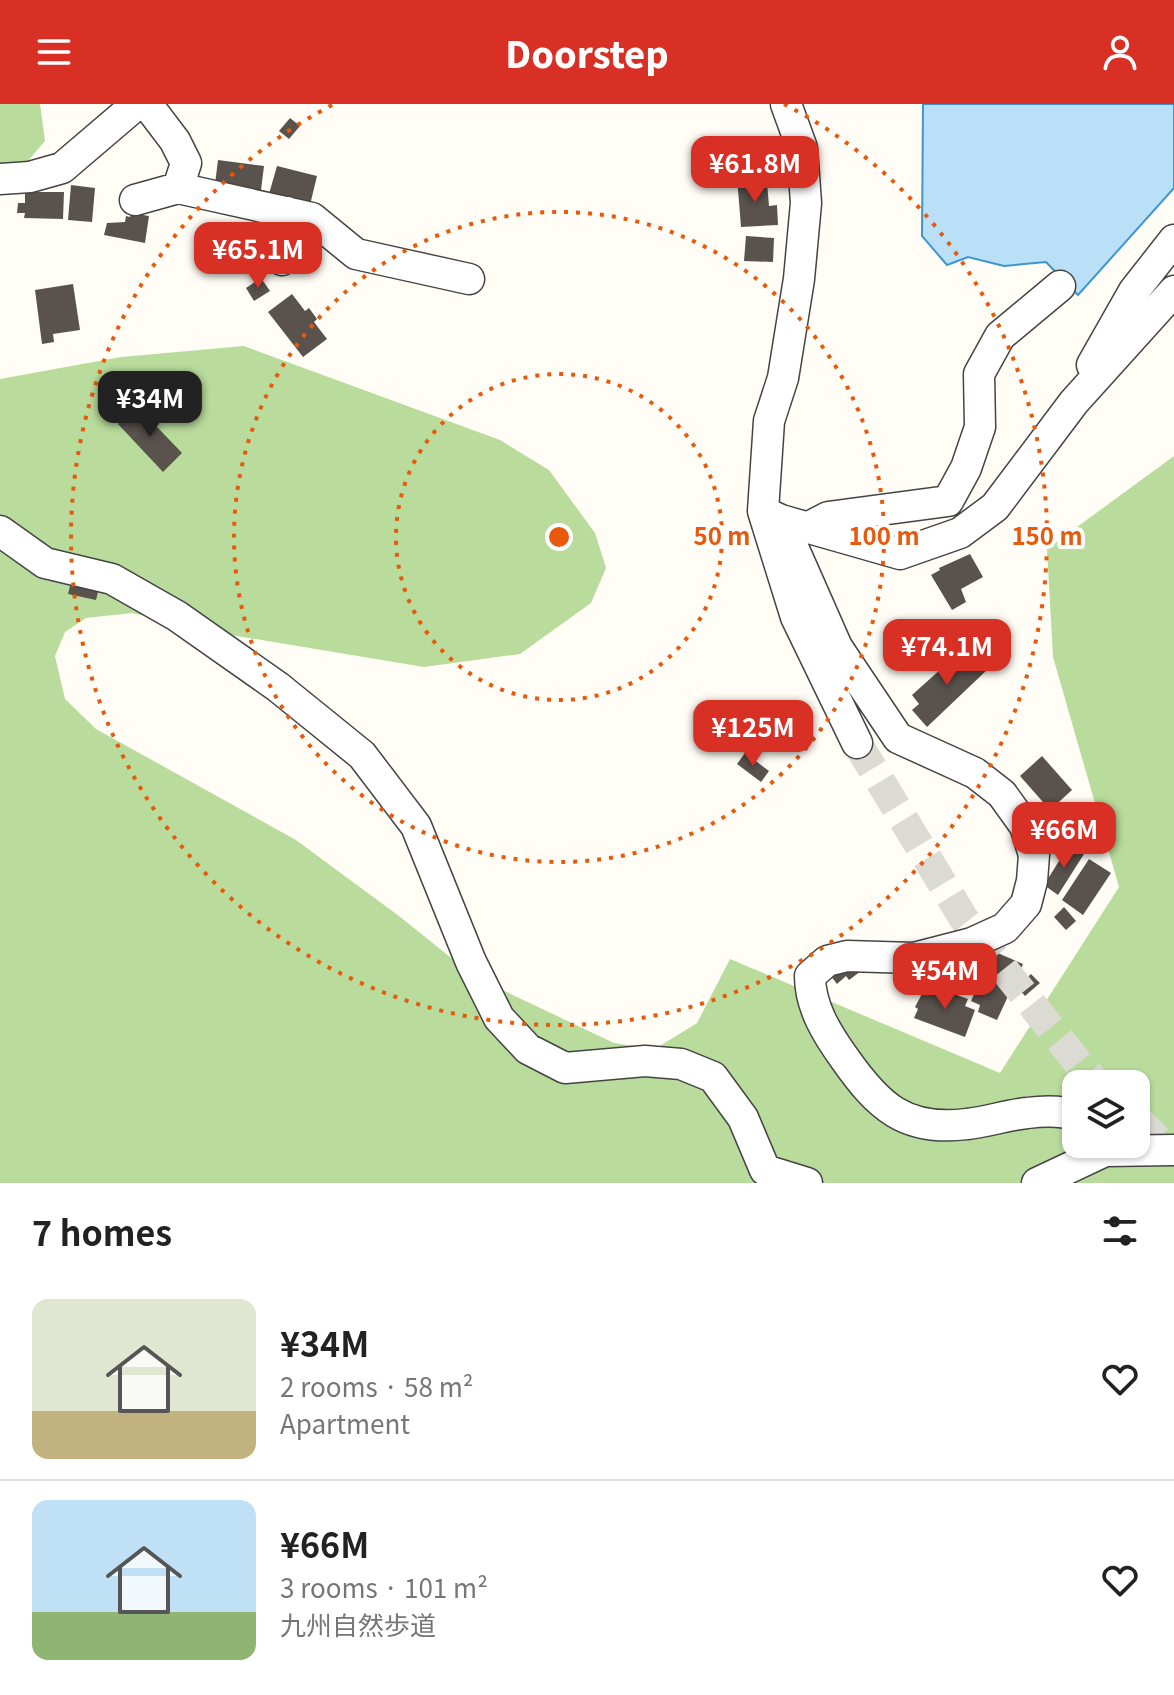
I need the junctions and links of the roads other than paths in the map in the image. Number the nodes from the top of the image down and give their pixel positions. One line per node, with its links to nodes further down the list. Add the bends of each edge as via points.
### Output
1 (137, 104): 4 (street, via 62,168)
2 (147, 104): 5 (street, via 186,163)
3 (786, 104): 14 (street, via 802,148 806,203 783,378 769,421)
4 (0, 179)
5 (178, 188): 6 (street); 7 (street)
6 (135, 200)
7 (287, 212): 9 (street); 10 (street, via 312,218 356,254)
8 (1174, 240): 13 (street, via 1134,291 1096,355)
9 (282, 260)
10 (469, 279)
11 (1060, 286): 14 (street, via 1000,336 979,374 980,427 948,501)
12 (1174, 291): 13 (street)
13 (1083, 391): 14 (street, via 995,507 960,533 900,554)
14 (784, 520): 16 (street, via 796,617); 17 (street, via 837,647 898,738 975,773 1002,794 1025,826 1034,855 1026,904 1005,928 914,958 847,956 827,961 810,976 810,997 861,1082 899,1116 922,1124 966,1124 1041,1111)
15 (0, 531): 21 (street, via 45,563 112,579 177,616 362,755 416,826 499,1018 528,1049 565,1068 645,1061 681,1064 713,1077 743,1118)
16 (857, 743)
17 (1062, 1114)
18 (1150, 1149): 19 (street)
19 (1174, 1150)
20 (1084, 1158): 23 (street)
21 (760, 1176): 22 (street)
22 (807, 1183)
23 (1037, 1183)

